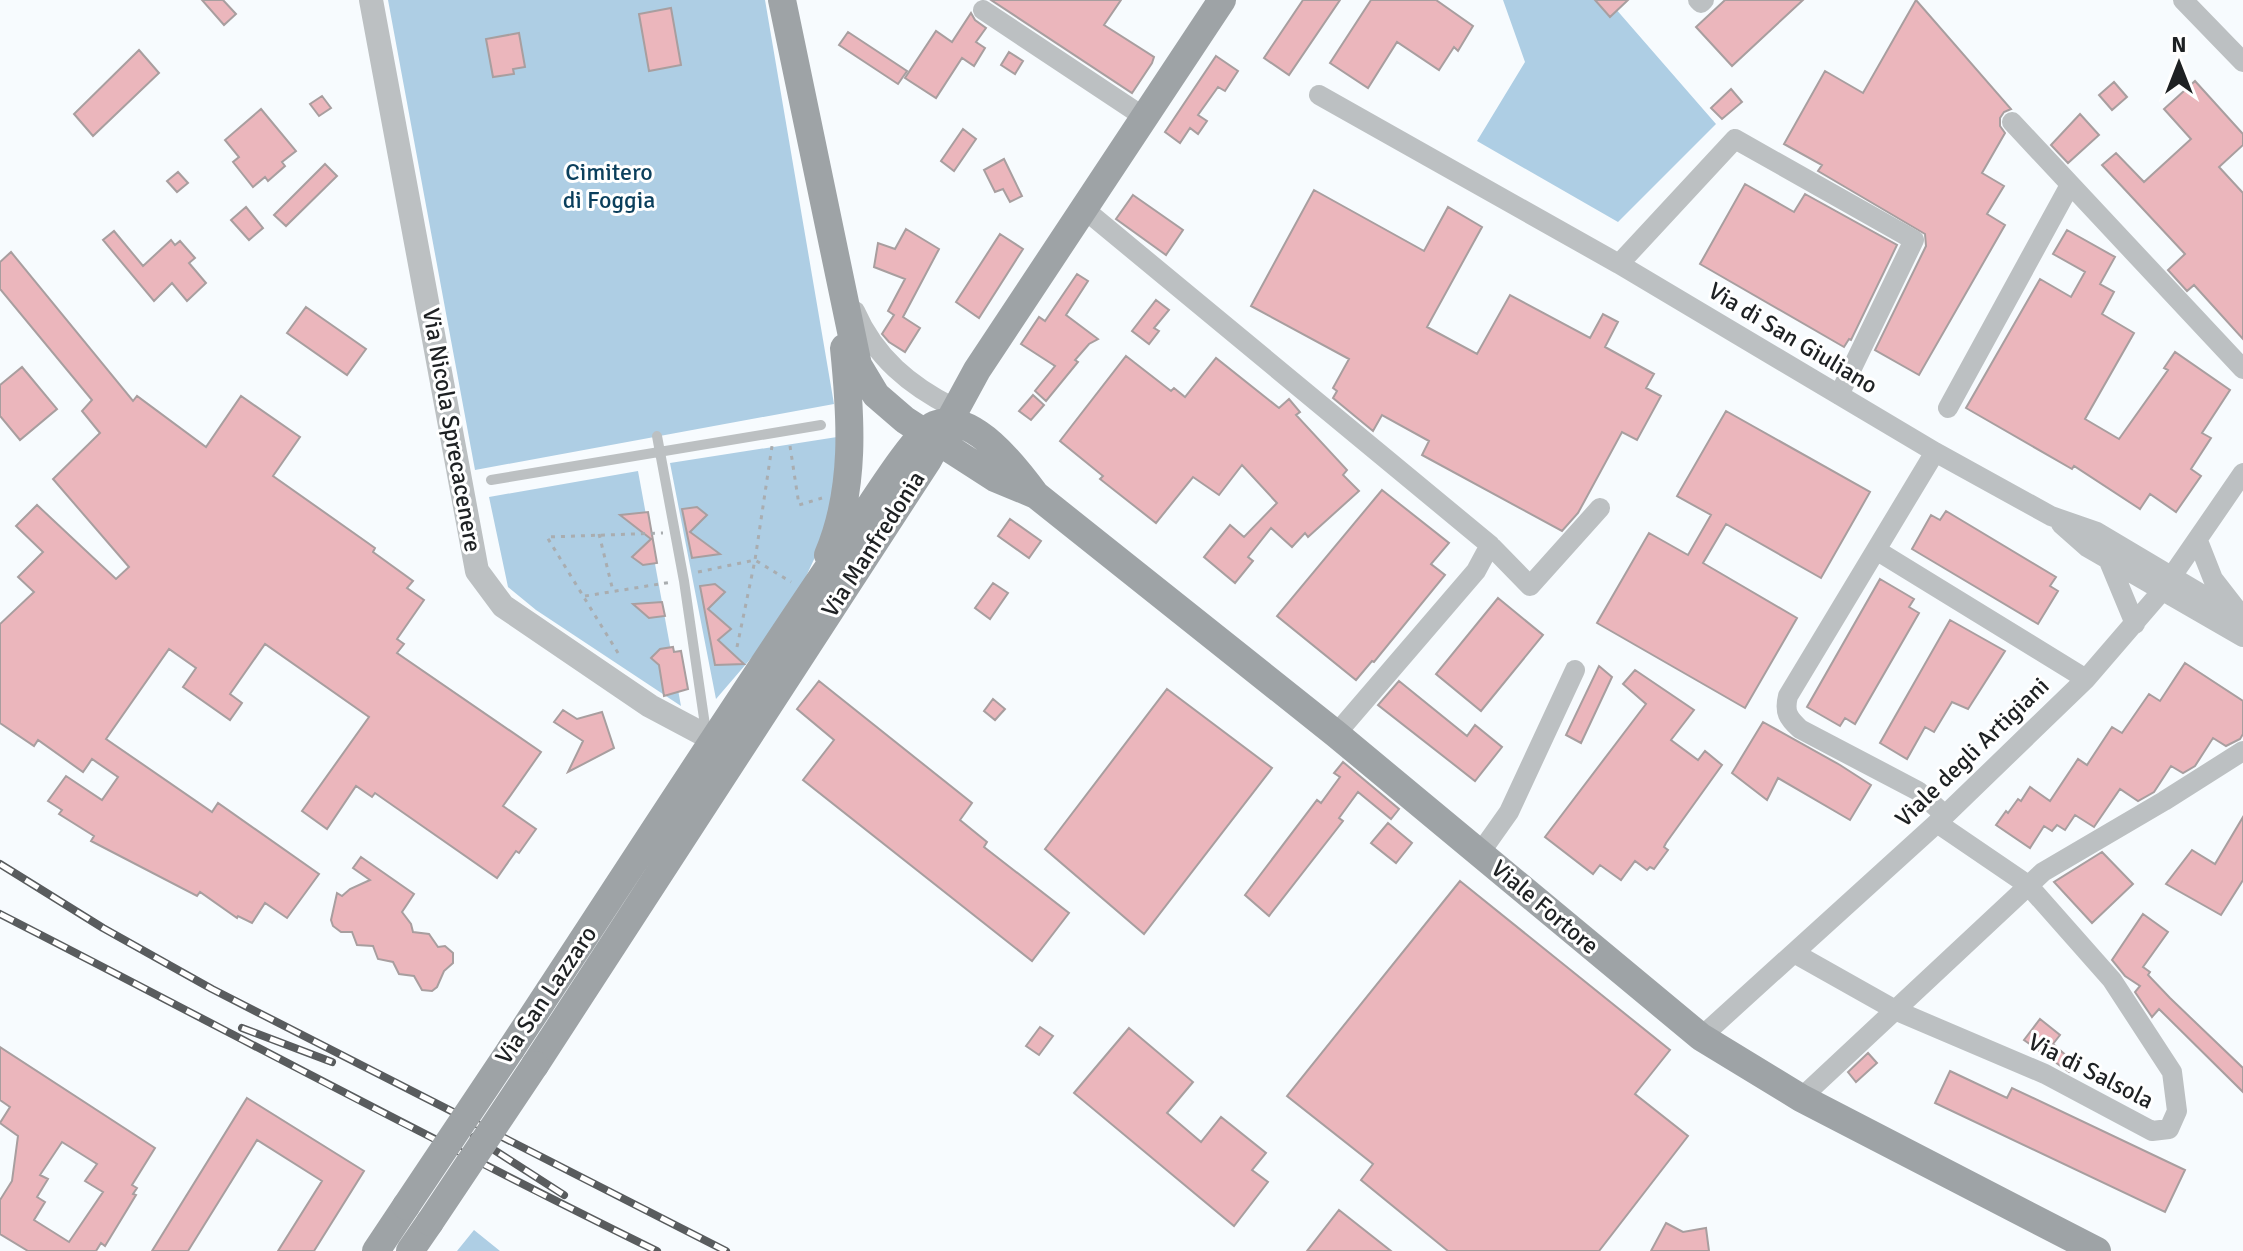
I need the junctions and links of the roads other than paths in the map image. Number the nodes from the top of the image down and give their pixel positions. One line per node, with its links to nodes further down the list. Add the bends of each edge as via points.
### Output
1 (371, 0): 41 (street, Via Nicola Sprecacenere, via 477,571 503,606 650,706)
2 (782, 0): 13 (main road)
3 (1222, 0): 8 (main road, Via Manfredonia)
4 (2183, 0): 6 (street)
5 (983, 10): 8 (street)
6 (2243, 62)
7 (1319, 95): 12 (street, Via di San Giuliano)
8 (1144, 117): 11 (main road, Via Manfredonia)
9 (2012, 122): 10 (street)
10 (2070, 185): 14 (street); 17 (street)
11 (1084, 209): 15 (main road, Via Manfredonia); 30 (street)
12 (1619, 264): 16 (street, Via di San Giuliano); 16 (street, via 1735,139 1914,240)
13 (836, 267): 19 (street, via 863,331 880,356 929,395); 19 (main road, via 858,365 876,395); 34 (main road, via 851,430 847,488 831,547)
14 (2243, 369)
15 (977, 370): 19 (main road, Via Manfredonia); 20 (main road, via 970,409)
16 (1839, 395): 23 (street, Via di San Giuliano)
17 (1948, 408)
18 (821, 425): 22 (lane)
19 (940, 426): 20 (main road, Viale Fortore); 26 (main road, Viale Fortore, via 995,478); 34 (main road, Via Manfredonia); 41 (main road, Via Manfredonia, via 928,460)
20 (977, 431): 26 (main road, Viale Fortore)
21 (657, 436): 22 (lane)
22 (660, 451): 25 (lane); 41 (lane)
23 (1935, 452): 28 (street, Via di San Giuliano); 31 (street)
24 (2243, 473): 29 (street, Viale degli Artigiani)
25 (491, 480)
26 (1036, 495): 40 (main road, Viale Fortore)
27 (1600, 508): 30 (street, via 1530,586)
28 (2051, 516): 32 (street); 33 (street, Via di San Giuliano, via 2097,532)
29 (2198, 541): 33 (street, Viale degli Artigiani); 35 (street, via 2213,579)
30 (1490, 545): 40 (street, via 1476,571)
31 (1876, 550): 39 (street); 43 (street, via 1785,708 1800,729 1918,791)
32 (2108, 559): 33 (street); 36 (street)
33 (2167, 584): 35 (street, Via di San Giuliano); 36 (street, Viale degli Artigiani); 37 (street)
34 (803, 586): 41 (main road, Via Manfredonia)
35 (2243, 618)
36 (2135, 624): 39 (street, Viale degli Artigiani)
37 (2243, 637)
38 (1575, 670): 44 (street, via 1509,812)
39 (2086, 679): 43 (street, Viale degli Artigiani)
40 (1336, 734): 44 (main road, Viale Fortore)
41 (720, 742): 50 (main road, Via San Lazzaro, bridge); 51 (main road, Via San Lazzaro, bridge, via 535,1065)
42 (2243, 751): 45 (street)
43 (1941, 819): 45 (street); 46 (street, Viale degli Artigiani)
44 (1480, 853): 48 (main road, Viale Fortore)
45 (2028, 885): 47 (street); 47 (street, Via di Salsola, via 2112,980 2172,1072 2177,1111 2169,1129 2152,1131 2045,1074)
46 (1794, 953): 47 (street); 48 (street, Viale degli Artigiani)
47 (1897, 1011): 49 (street)
48 (1701, 1037): 49 (main road, Viale Fortore)
49 (1801, 1098): 52 (main road, Viale Fortore)
50 (376, 1251)
51 (410, 1251)
52 (2097, 1251)

